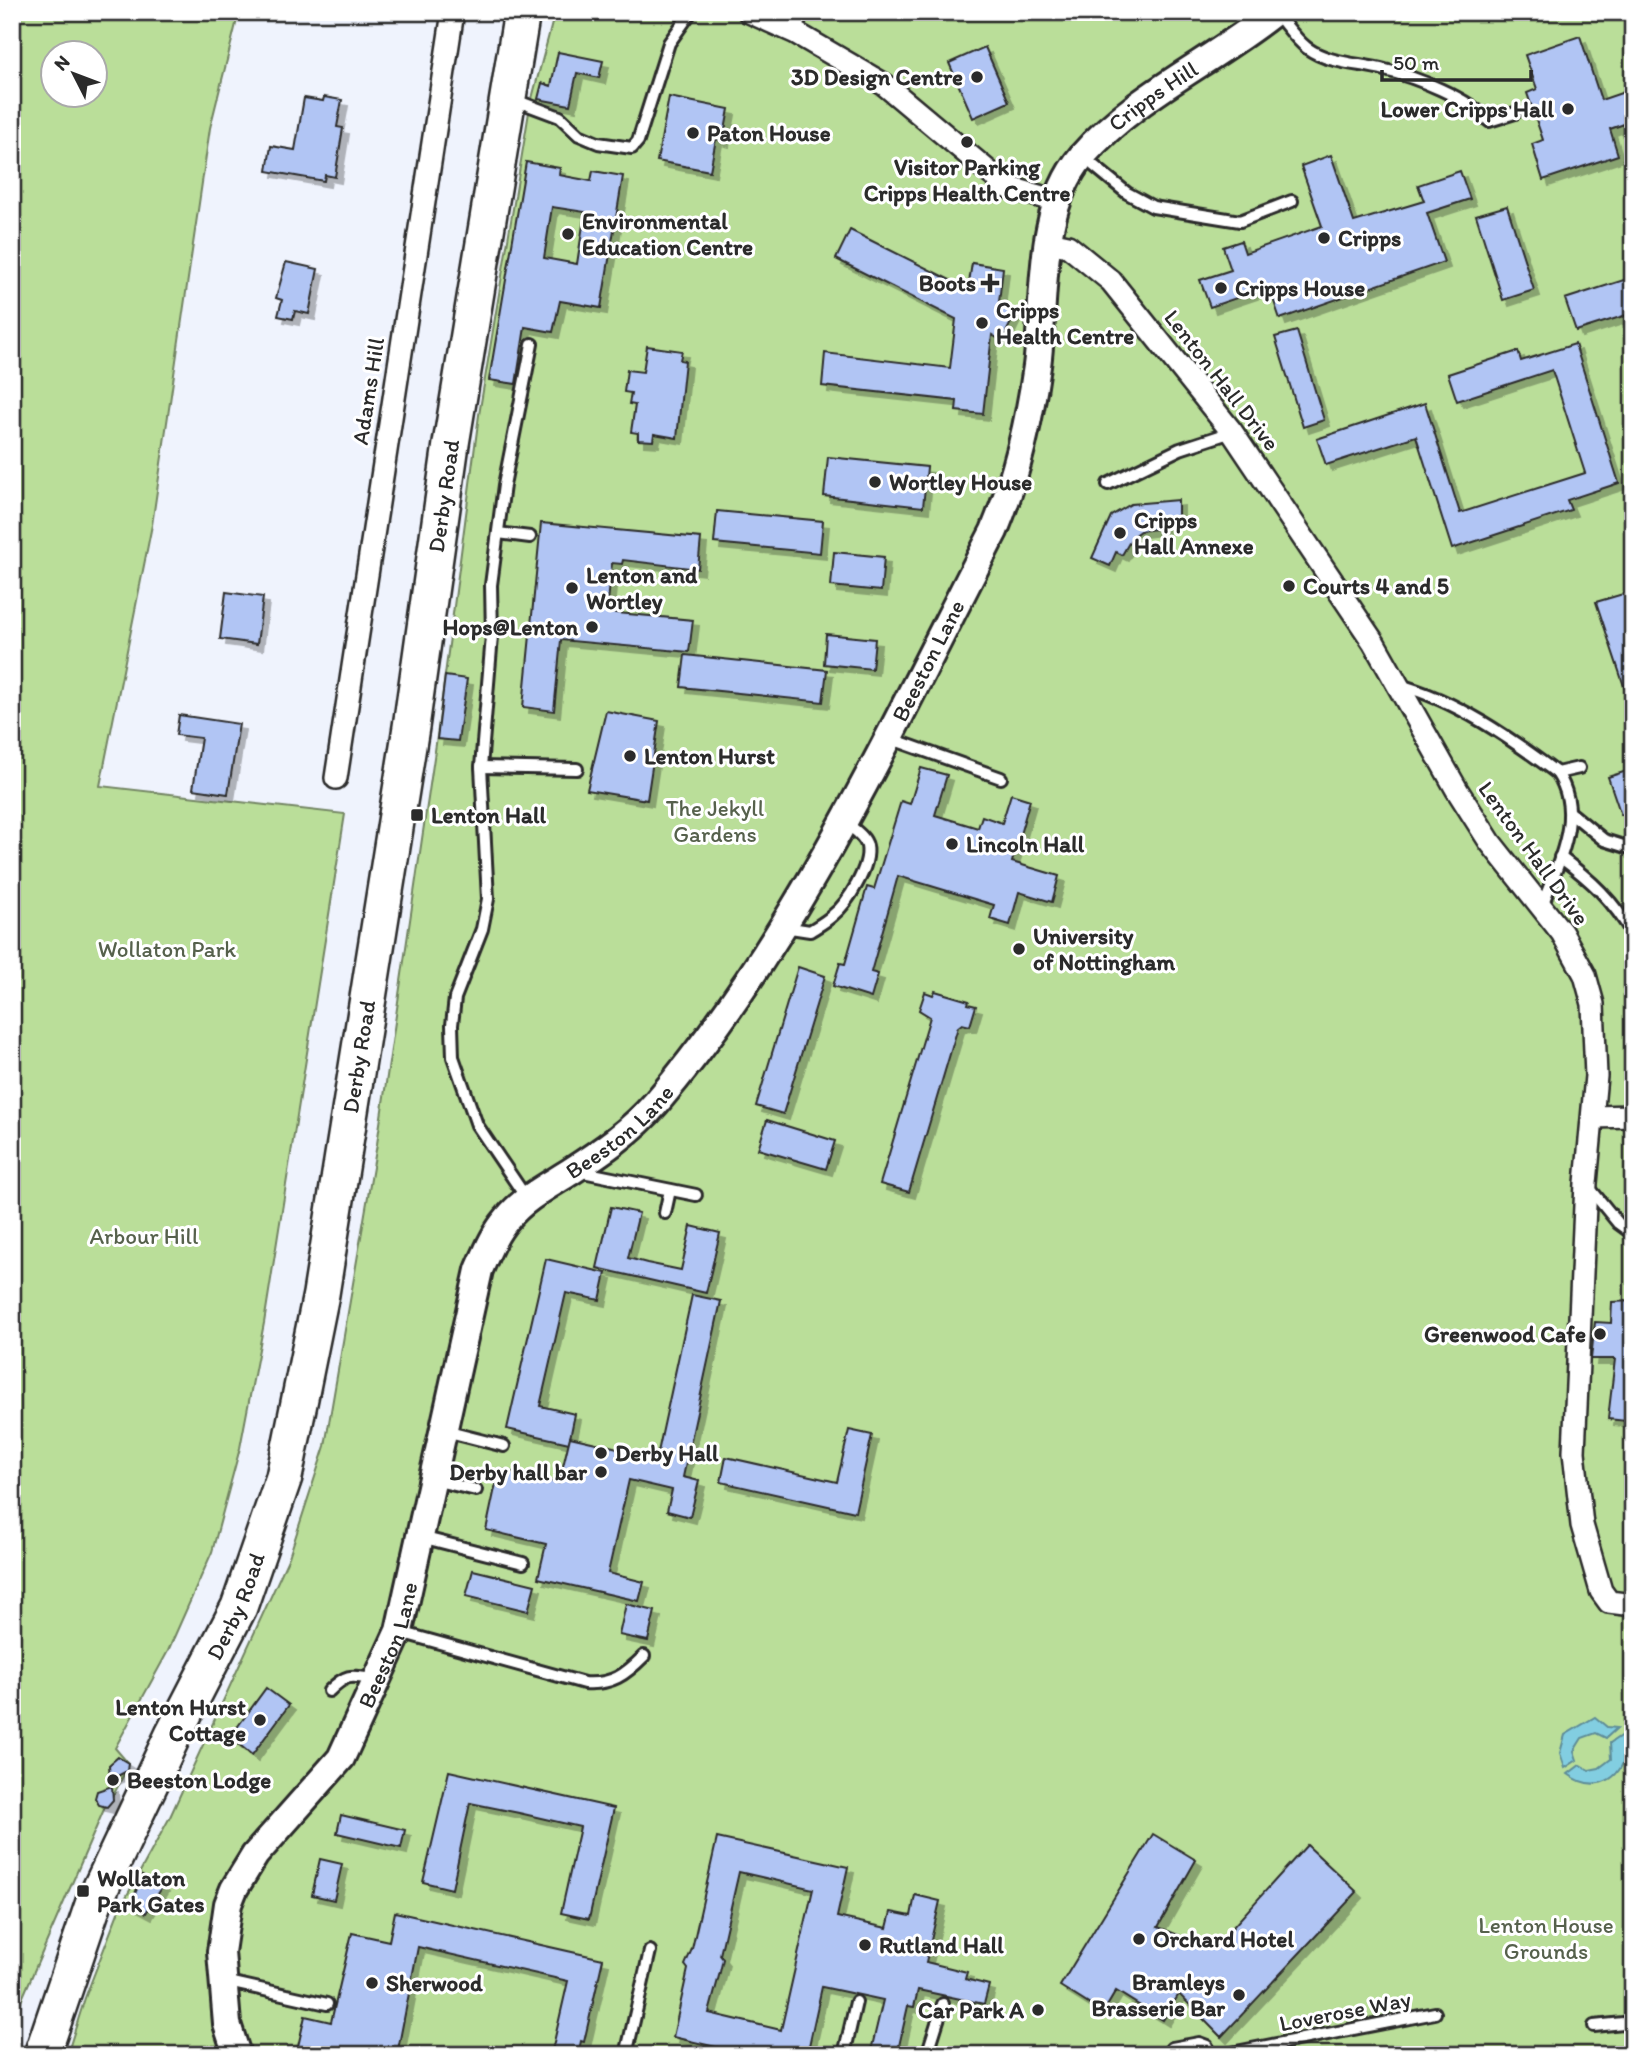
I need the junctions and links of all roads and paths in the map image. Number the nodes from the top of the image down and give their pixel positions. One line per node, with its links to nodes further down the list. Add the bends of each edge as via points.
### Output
1 (453, 12): 25 (street, Adams Hill)
2 (522, 12): 8 (highway, Derby Road)
3 (691, 12): 8 (lane, via 669,43 632,148 598,143 579,135 560,117)
4 (748, 12): 7 (street)
5 (802, 12): 7 (lane)
6 (1274, 12): 9 (lane, via 1307,48 1332,60 1411,79 1476,107 1489,121); 10 (street, Cripps Hill, via 1124,117)
7 (796, 33): 11 (street, via 885,85 1007,187)
8 (506, 97): 62 (highway, Derby Road, via 321,1294 284,1477 239,1607 98,1892)
9 (1515, 113)
10 (1082, 156): 11 (street, Cripps Hill); 12 (lane, via 1127,193 1153,207 1240,221)
11 (1057, 201): 13 (street, Beeston Lane)
12 (1292, 201)
13 (1049, 242): 15 (street, Lenton Hall Drive, via 1068,246 1111,281); 20 (street, Beeston Lane, via 1037,366 1007,499)
14 (532, 344): 17 (lane)
15 (1232, 432): 16 (lane, via 1180,449); 19 (street, Lenton Hall Drive, via 1323,564)
16 (1108, 484)
17 (498, 533): 18 (lane); 21 (lane)
18 (530, 537)
19 (1396, 684): 24 (lane, via 1479,722); 31 (street, Lenton Hall Drive, via 1483,833)
20 (887, 737): 26 (lane); 28 (street, Beeston Lane)
21 (481, 766): 23 (lane); 40 (lane, via 488,899 482,929 455,998 453,1057 477,1125)
22 (1579, 768): 24 (lane)
23 (577, 769)
24 (1557, 773): 27 (lane, via 1568,790)
25 (336, 778)
26 (1001, 778)
27 (1571, 813): 29 (lane, via 1604,840); 30 (lane)
28 (843, 820): 32 (street, Beeston Lane); 32 (lane, via 867,846 851,891 834,915 810,931)
29 (1633, 849)
30 (1560, 857): 31 (lane); 33 (lane, via 1595,883)
31 (1541, 909): 35 (street, Lenton Hall Drive, via 1562,933 1585,975 1593,1004)
32 (782, 927): 36 (street, Beeston Lane, via 656,1103 627,1133)
33 (1633, 935)
34 (1633, 1116): 35 (street)
35 (1593, 1117): 37 (street, Lenton Hall Drive)
36 (573, 1170): 38 (lane); 40 (street, Beeston Lane)
37 (1586, 1183): 42 (lane, via 1618,1223); 49 (street, Lenton Hall Drive, via 1575,1465 1582,1525 1601,1591 1609,1601)
38 (670, 1190): 39 (lane); 41 (lane)
39 (696, 1195)
40 (527, 1199): 43 (street, Beeston Lane, via 507,1219 479,1270)
41 (665, 1213)
42 (1633, 1234)
43 (445, 1431): 44 (lane); 45 (street, Beeston Lane)
44 (504, 1446)
45 (433, 1480): 46 (lane); 47 (street, Beeston Lane)
46 (476, 1490)
47 (421, 1537): 48 (lane); 50 (street, Beeston Lane)
48 (523, 1563)
49 (1633, 1605)
50 (399, 1631): 51 (lane, via 584,1683 618,1679); 52 (street, Beeston Lane)
51 (644, 1656)
52 (378, 1681): 53 (lane, via 351,1675); 55 (street, Beeston Lane, via 341,1758 255,1855 234,1889 221,1952)
53 (330, 1691)
54 (650, 1951): 64 (lane)
55 (223, 1980): 57 (lane); 63 (street, Beeston Lane, via 227,2024)
56 (856, 2002): 65 (lane)
57 (327, 2004)
58 (943, 2004): 66 (lane)
59 (1435, 2014): 69 (lane, Loverose Way)
60 (1633, 2022): 61 (lane)
61 (1594, 2026)
62 (42, 2055)
63 (237, 2055)
64 (626, 2055)
65 (844, 2055)
66 (928, 2055)
67 (1167, 2055): 68 (lane, via 1172,2048 1199,2043 1208,2046)
68 (1210, 2055)
69 (1221, 2055)

